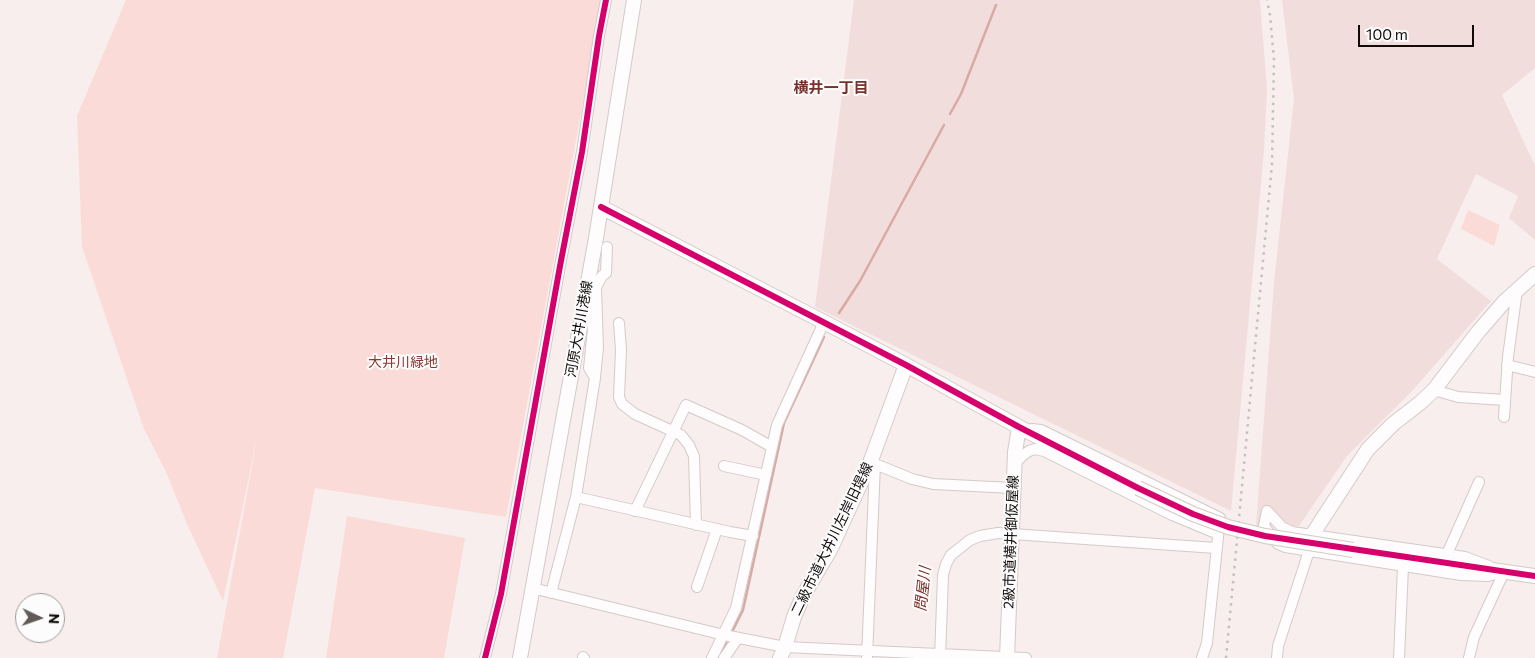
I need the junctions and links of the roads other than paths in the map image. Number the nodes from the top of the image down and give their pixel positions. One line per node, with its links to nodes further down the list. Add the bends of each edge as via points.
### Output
1 (606, 0): 48 (street, via 582,152 501,594)
2 (634, 0): 3 (street, 河原大井川港線)
3 (601, 207): 6 (street, 河原大井川港線); 8 (street)
4 (607, 247): 13 (street, via 606,273 596,287 598,348)
5 (1535, 274): 7 (street)
6 (587, 285): 13 (street, via 593,329 589,368); 41 (street, 河原大井川港線)
7 (1517, 290): 10 (street); 14 (street, via 1478,332)
8 (824, 322): 11 (street); 19 (street, via 777,425)
9 (618, 323): 18 (street, via 621,350 619,397 622,404 635,414)
10 (1507, 364): 12 (street); 15 (street)
11 (906, 365): 17 (street); 20 (street, 二級市道大井川左岸旧堤線)
12 (1535, 372)
13 (595, 378): 26 (street)
14 (1434, 390): 15 (street, via 1458,398); 32 (street, via 1368,449)
15 (1505, 400): 16 (street)
16 (1504, 417)
17 (1019, 427): 22 (street, 2級市道横井御仮屋線); 31 (street, via 1041,430 1220,518); 38 (street, bridge, via 1138,488 1228,527 1265,536)
18 (674, 430): 19 (street, via 686,405); 27 (street); 28 (street, via 689,445 694,456)
19 (772, 447): 23 (street)
20 (872, 463): 25 (street, via 933,484); 45 (street, 二級市道大井川左岸旧堤線, via 830,550 803,596); 46 (street)
21 (724, 466): 23 (street)
22 (1014, 466): 25 (street, 2級市道横井御仮屋線); 31 (street, via 1029,451 1044,451 1172,515)
23 (766, 475): 33 (street)
24 (1479, 482): 36 (street)
25 (1013, 488): 30 (street, 2級市道横井御仮屋線)
26 (576, 497): 27 (street); 42 (street)
27 (635, 511): 28 (street)
28 (696, 524): 29 (street)
29 (717, 529): 33 (street); 40 (street)
30 (1012, 534): 34 (street); 47 (street, via 980,536 951,555 943,574); 52 (street, 2級市道横井御仮屋線)
31 (1218, 534): 34 (street)
32 (1312, 535): 35 (street); 35 (street, via 1282,527 1267,511 1264,526 1278,544); 36 (street)
33 (753, 536): 43 (street, via 736,608)
34 (1216, 548): 54 (street, via 1207,643)
35 (1309, 551): 37 (street); 55 (street)
36 (1447, 554): 38 (street, via 1466,557)
37 (1403, 566): 38 (street, via 1461,575 1488,576); 56 (street)
38 (1504, 572): 39 (street); 57 (street, via 1474,637)
39 (1535, 576)
40 (697, 587)
41 (532, 588): 42 (street); 49 (street, 河原大井川港線)
42 (551, 593): 43 (street)
43 (724, 635): 44 (street); 50 (street)
44 (737, 638): 45 (street); 51 (street)
45 (783, 653): 46 (street)
46 (868, 654): 47 (street)
47 (940, 656): 52 (street)
48 (485, 658)
49 (520, 658)
50 (712, 658)
51 (724, 658)
52 (1007, 658): 53 (street)
53 (1026, 658)
54 (1202, 658)
55 (1277, 658)
56 (1398, 658)
57 (1469, 658)

